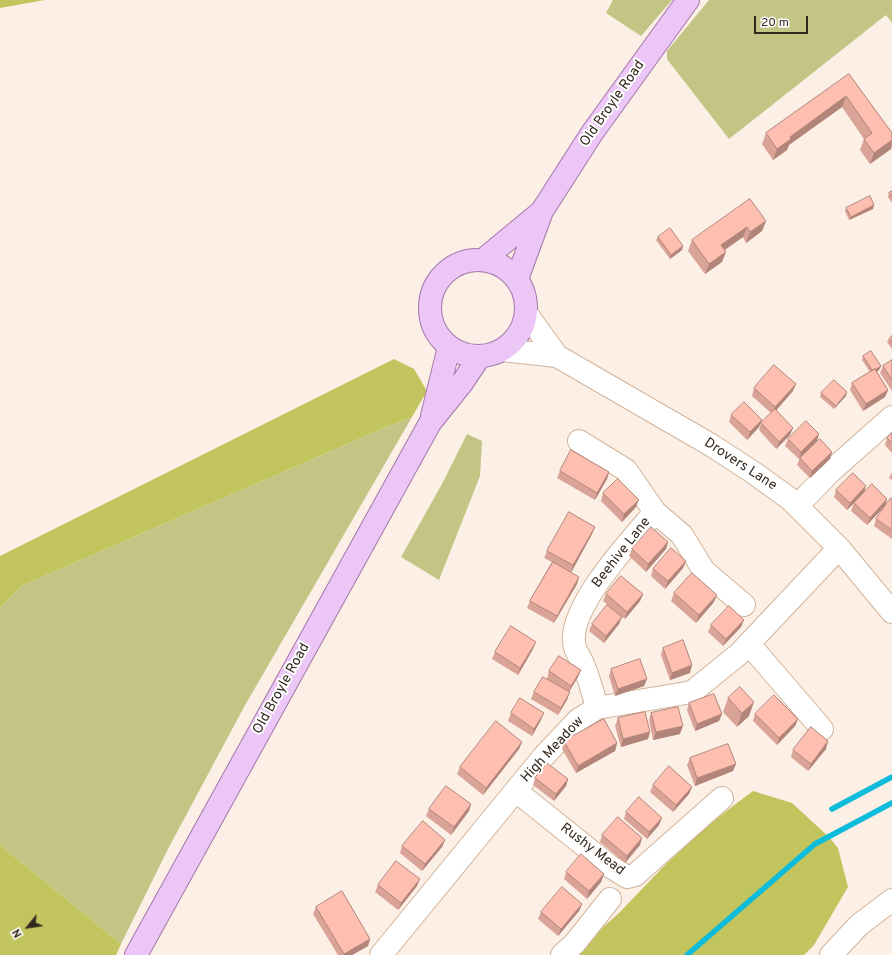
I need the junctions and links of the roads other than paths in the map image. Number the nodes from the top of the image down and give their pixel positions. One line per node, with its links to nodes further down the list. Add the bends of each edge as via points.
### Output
1 (688, 0): 2 (main road, Old Broyle Road, via 592,133)
2 (542, 211): 3 (main road, Old Broyle Road); 4 (main road, Old Broyle Road)
3 (483, 260): 4 (main road, via 498,264 511,272); 6 (main road, via 467,260 453,266 441,276 433,290 430,306 432,321 438,335)
4 (517, 280): 5 (main road, via 526,298)
5 (526, 313): 7 (main road, via 522,328 514,341); 9 (street, Drovers Lane)
6 (449, 347): 8 (main road, via 460,353); 11 (main road, Old Broyle Road)
7 (502, 350): 8 (main road); 9 (street, Drovers Lane)
8 (480, 356): 11 (main road, Old Broyle Road)
9 (557, 356): 13 (street, Drovers Lane, via 711,445)
10 (892, 417): 13 (street, via 831,471)
11 (430, 423): 25 (main road, Old Broyle Road)
12 (579, 441): 14 (street, Beehive Lane, via 626,470)
13 (798, 506): 15 (street, Drovers Lane)
14 (655, 512): 16 (street, Beehive Lane, via 682,535 704,571); 19 (street, Beehive Lane, via 613,561 594,589 575,628 574,642 591,684)
15 (839, 548): 17 (street, Drovers Lane); 18 (street, High Meadow)
16 (744, 605)
17 (892, 612)
18 (749, 644): 19 (street, High Meadow, via 734,660 692,692); 20 (street)
19 (597, 708): 21 (street, High Meadow, via 578,720)
20 (822, 729)
21 (516, 791): 22 (street, Rushy Mead, via 627,877 635,875); 26 (street, High Meadow)
22 (722, 798)
23 (610, 899): 27 (street, via 575,943)
24 (890, 908): 28 (street, via 859,924)
25 (136, 955)
26 (381, 955)
27 (562, 955)
28 (831, 955)

